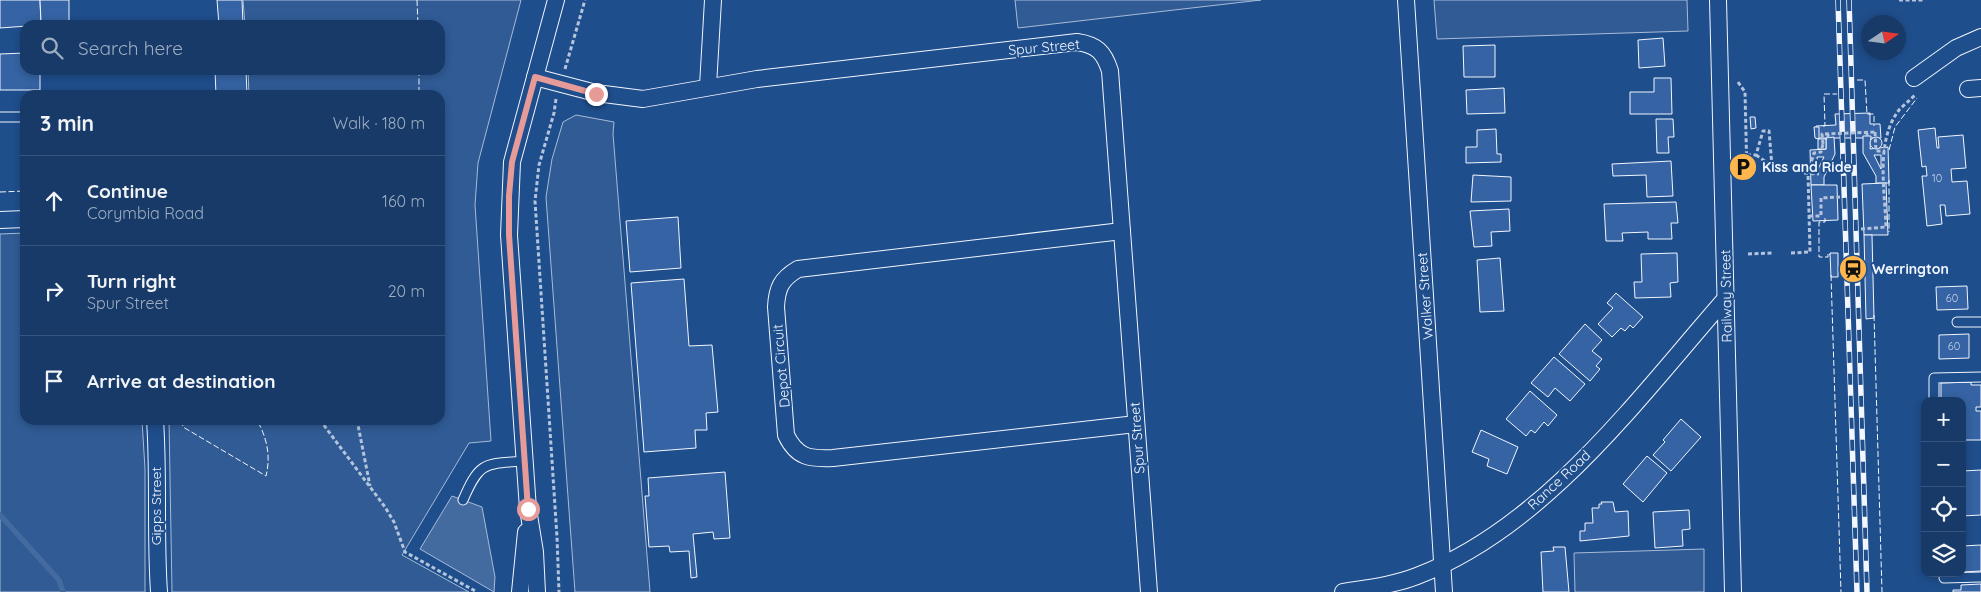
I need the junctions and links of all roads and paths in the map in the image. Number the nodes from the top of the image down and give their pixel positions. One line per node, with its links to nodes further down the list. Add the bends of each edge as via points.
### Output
1 (556, 0): 10 (street)
2 (585, 0): 9 (path)
3 (713, 0): 12 (street)
4 (1406, 0): 46 (street, Walker Street)
5 (1718, 0): 33 (street, Railway Street)
6 (1899, 0): 7 (path)
7 (1924, 0)
8 (1981, 37): 11 (street, via 1956,48)
9 (566, 65)
10 (535, 77): 12 (street, Spur Street, via 620,98 643,99); 42 (street, via 512,162 509,196)
11 (1914, 78)
12 (708, 86): 29 (street, Spur Street, via 1077,42 1090,44 1106,56 1110,71)
13 (1745, 92): 17 (path)
14 (554, 104): 53 (path, via 539,165 535,201)
15 (0, 117): 16 (lane)
16 (20, 117)
17 (1747, 155): 18 (path); 23 (path)
18 (1756, 156): 19 (path); 19 (path, via 1763,130 1768,131)
19 (1772, 166): 20 (path)
20 (1783, 170)
21 (1806, 173): 22 (path); 25 (path); 28 (path, bridge, via 1814,153 1821,152 1822,134 1875,132 1876,151 1885,151 1882,176 1886,227)
22 (1819, 174)
23 (1747, 177)
24 (1840, 197): 25 (path, via 1821,198 1821,216)
25 (1809, 216): 31 (path, via 1810,252)
26 (20, 219): 27 (street)
27 (0, 220)
28 (1861, 228)
29 (1122, 231): 38 (street, Spur Street); 38 (street, Depot Circuit, via 798,270 785,278 777,291 776,307 786,435 792,447 802,455 816,459 833,458)
30 (1774, 253): 32 (path)
31 (1792, 253)
32 (1748, 254)
33 (1726, 298): 46 (street, Rance Road, via 1556,487 1492,535); 57 (street, Railway Street)
34 (1957, 322): 35 (lane)
35 (1981, 322)
36 (1981, 377): 37 (lane, via 1934,378)
37 (1934, 397)
38 (1136, 424): 54 (street, Spur Street)
39 (155, 425): 49 (street, Gipps Street, via 155,534)
40 (324, 425): 43 (path)
41 (358, 425): 43 (path)
42 (525, 461): 44 (lane, via 485,465 473,477); 45 (street)
43 (370, 487): 50 (path, via 394,522 405,552)
44 (463, 500)
45 (528, 509): 51 (street); 52 (street)
46 (1442, 565): 55 (street, Rance Road, via 1399,582); 56 (street, Walker Street)
47 (1981, 577): 48 (lane)
48 (1944, 578)
49 (159, 592)
50 (477, 592)
51 (520, 592)
52 (537, 592)
53 (558, 592)
54 (1149, 592)
55 (1343, 592)
56 (1444, 592)
57 (1733, 592)

